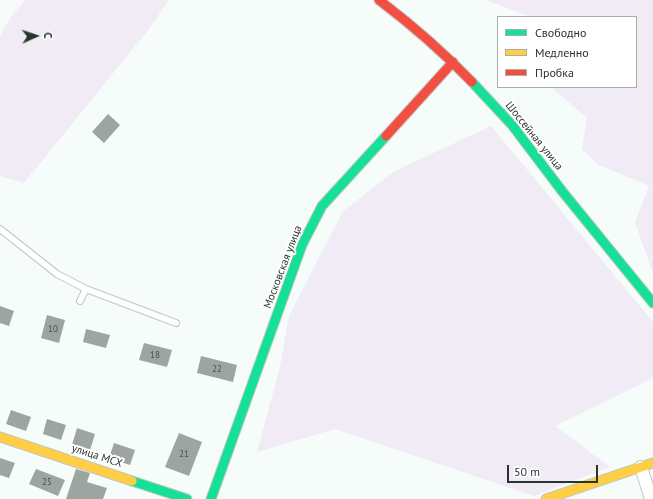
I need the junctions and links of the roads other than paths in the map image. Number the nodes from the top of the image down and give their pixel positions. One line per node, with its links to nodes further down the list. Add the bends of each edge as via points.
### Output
1 (379, 0): 2 (street, Шоссейная улица, via 412,25)
2 (453, 62): 6 (street, Шоссейная улица, via 512,125); 12 (street, Московская улица, via 322,206 302,245)
3 (0, 229): 4 (lane, via 57,274)
4 (86, 289): 5 (lane); 7 (lane)
5 (80, 301)
6 (653, 303)
7 (176, 323)
8 (0, 436): 11 (street, улица МСХ)
9 (653, 462): 10 (street)
10 (641, 467): 13 (street); 14 (street)
11 (187, 499)
12 (211, 499)
13 (546, 499)
14 (651, 499)

